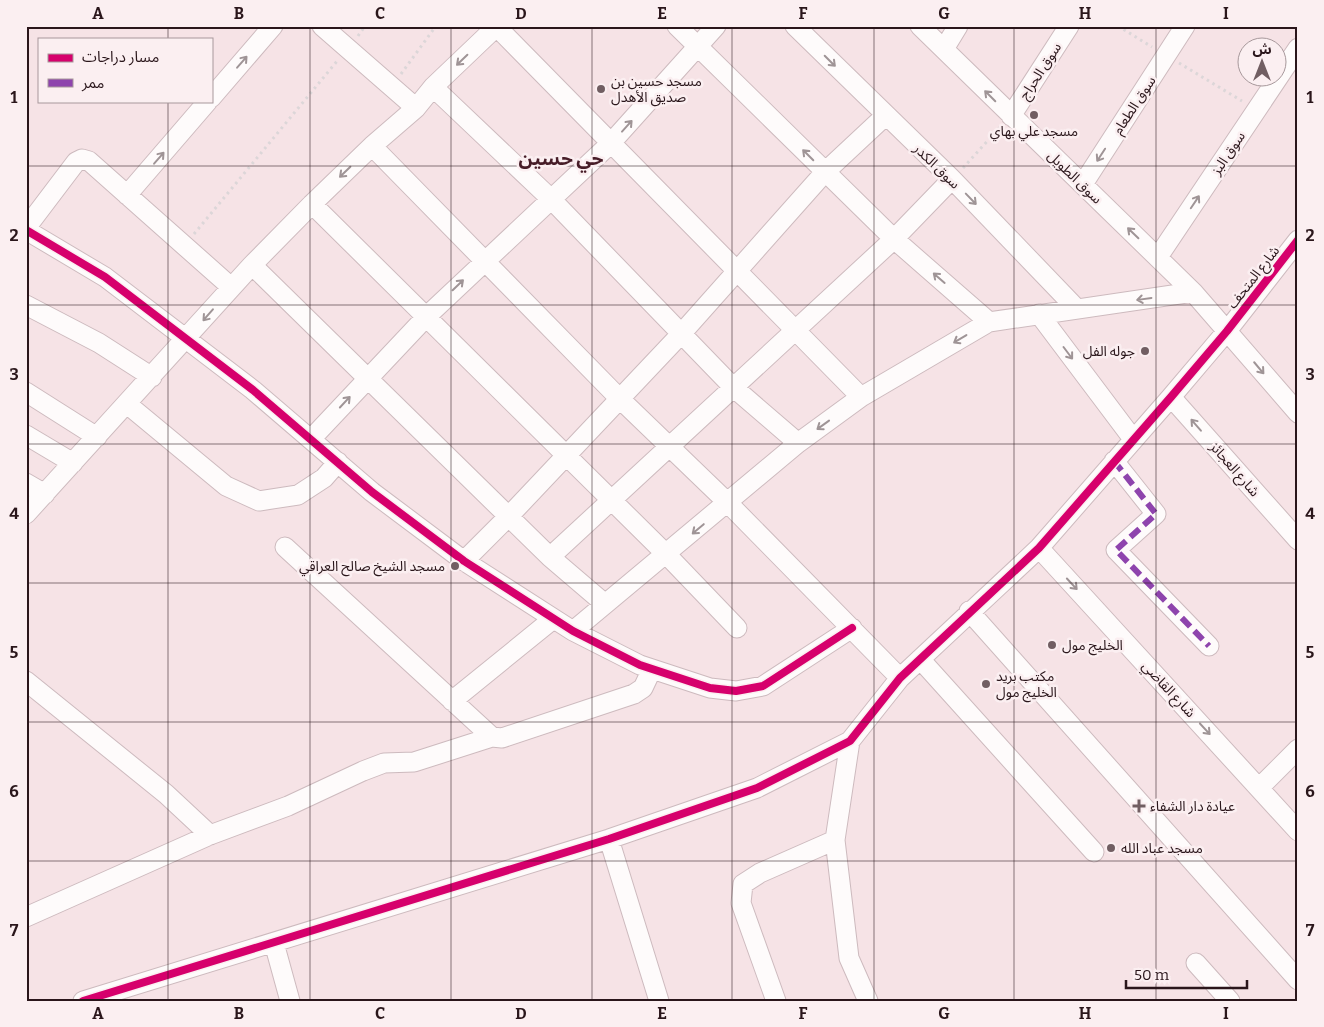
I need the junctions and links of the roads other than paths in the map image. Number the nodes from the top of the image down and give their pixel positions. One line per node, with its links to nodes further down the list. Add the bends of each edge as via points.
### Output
1 (273, 26): 15 (street, one-way to 1)
2 (322, 26): 17 (street)
3 (496, 26): 14 (street, one-way to 14); 20 (street)
4 (677, 26): 11 (street)
5 (716, 26): 11 (street)
6 (795, 26): 18 (street, سوق الكدر, one-way to 18)
7 (920, 26): 13 (street, سوق الطويل)
8 (958, 26): 13 (street)
9 (1069, 26): 19 (street, سوق الحراج)
10 (1185, 26): 24 (street, سوق الطعام, one-way to 24)
11 (700, 46): 20 (street, one-way to 11); 22 (street, one-way to 11)
12 (1298, 48): 31 (street, سوق البز, one-way to 12)
13 (944, 49): 19 (street, سوق الطويل, one-way to 13)
14 (434, 87): 17 (street); 26 (street)
15 (212, 97)
16 (207, 102): 25 (street, one-way to 16)
17 (416, 108): 21 (street)
18 (885, 116): 22 (street); 23 (street, سوق الكدر)
19 (1010, 116): 24 (street, سوق الطويل)
20 (610, 144): 26 (street); 34 (street)
21 (372, 146): 27 (street, one-way to 27); 32 (street)
22 (825, 172): 29 (street); 34 (street)
23 (952, 179): 29 (street); 38 (street, سوق الكدر, one-way to 38)
24 (1083, 184): 31 (street, سوق الطويل, one-way to 24)
25 (128, 195): 28 (street, via 89,161 82,159 76,162); 35 (street)
26 (551, 199): 32 (street); 44 (street)
27 (312, 204): 33 (street); 40 (street)
28 (26, 229): 45 (street, via 105,277)
29 (894, 239): 41 (street, one-way to 29); 42 (street)
30 (1298, 240): 43 (street, شارع المتحف)
31 (1158, 257): 36 (street, سوق الطويل)
32 (484, 260): 40 (street, one-way to 32); 50 (street)
33 (252, 265): 35 (street); 47 (street)
34 (735, 270): 42 (street); 44 (street)
35 (231, 287): 45 (street, one-way to 45)
36 (1193, 292): 38 (street, one-way to 38); 43 (street, سوق الطويل)
37 (26, 305): 46 (street, via 99,343)
38 (1076, 308): 39 (street)
39 (1039, 314): 41 (street); 58 (street, one-way to 58)
40 (427, 316): 47 (street); 61 (street)
41 (989, 322): 51 (street, one-way to 51)
42 (794, 331): 48 (street); 51 (street)
43 (1227, 331): 52 (street, شارع المتحف); 54 (street, سوق الطويل, one-way to 54)
44 (680, 334): 48 (street); 50 (street)
45 (186, 340): 46 (street); 57 (street)
46 (152, 376): 53 (street)
47 (369, 377): 57 (street, one-way to 47); 70 (street)
48 (733, 387): 59 (street); 60 (street)
49 (26, 392): 56 (street)
50 (619, 398): 60 (street); 61 (street)
51 (862, 398): 59 (street, one-way to 59)
52 (1171, 398): 58 (street, شارع المتحف); 71 (street, شارع العجائز, one-way to 52)
53 (127, 404): 56 (street); 63 (street, via 226,486 259,501 298,495 324,478)
54 (1298, 413)
55 (26, 435): 64 (street)
56 (97, 437): 64 (street)
57 (312, 438): 63 (street)
58 (1133, 439): 62 (street, شارع المتحف)
59 (798, 443): 68 (street)
60 (670, 445): 67 (street); 68 (street)
61 (566, 456): 67 (street); 70 (street)
62 (1114, 461): 73 (street, شارع المتحف); 83 (street, via 1156,514 1116,550)
63 (338, 462): 76 (street, via 372,492)
64 (73, 464): 66 (street)
65 (26, 483): 66 (street)
66 (45, 494): 69 (street)
67 (611, 500): 74 (street); 75 (street)
68 (728, 503): 74 (street, one-way to 74); 81 (street)
69 (26, 514)
70 (509, 516): 75 (street); 76 (street)
71 (1298, 540)
72 (285, 547): 88 (street)
73 (1039, 548): 78 (street, شارع المتحف); 92 (street, شارع القاضي, one-way to 92)
74 (667, 555): 77 (street); 80 (street)
75 (550, 556): 77 (street)
76 (464, 561): 79 (street)
77 (605, 604): 82 (street)
78 (969, 611): 84 (street, شارع المتحف); 101 (street)
79 (553, 618): 82 (street); 88 (street)
80 (737, 628)
81 (852, 628): 85 (street, via 763,686 736,691 710,688); 86 (street)
82 (573, 631): 85 (street)
83 (1209, 646)
84 (920, 659): 86 (street, شارع المتحف); 97 (street)
85 (652, 669): 89 (street, via 643,688 634,694 502,738)
86 (900, 678): 90 (street, شارع المتحف)
87 (26, 681): 94 (street, via 166,794)
88 (452, 701): 89 (street)
89 (492, 737): 94 (street, via 414,762 384,764 288,806)
90 (850, 741): 95 (street, via 757,788); 96 (street)
91 (1298, 749): 92 (street)
92 (1259, 788): 93 (street, شارع القاضي)
93 (1298, 831)
94 (210, 834): 98 (street)
95 (609, 839): 99 (street); 104 (street)
96 (835, 840): 105 (street, via 760,873 744,884 740,903); 106 (street, via 849,958)
97 (1094, 852)
98 (26, 917)
99 (274, 943): 102 (street); 103 (street)
100 (1196, 963): 107 (street)
101 (1298, 980)
102 (82, 1001)
103 (290, 1001)
104 (658, 1001)
105 (776, 1001)
106 (868, 1001)
107 (1230, 1001)

